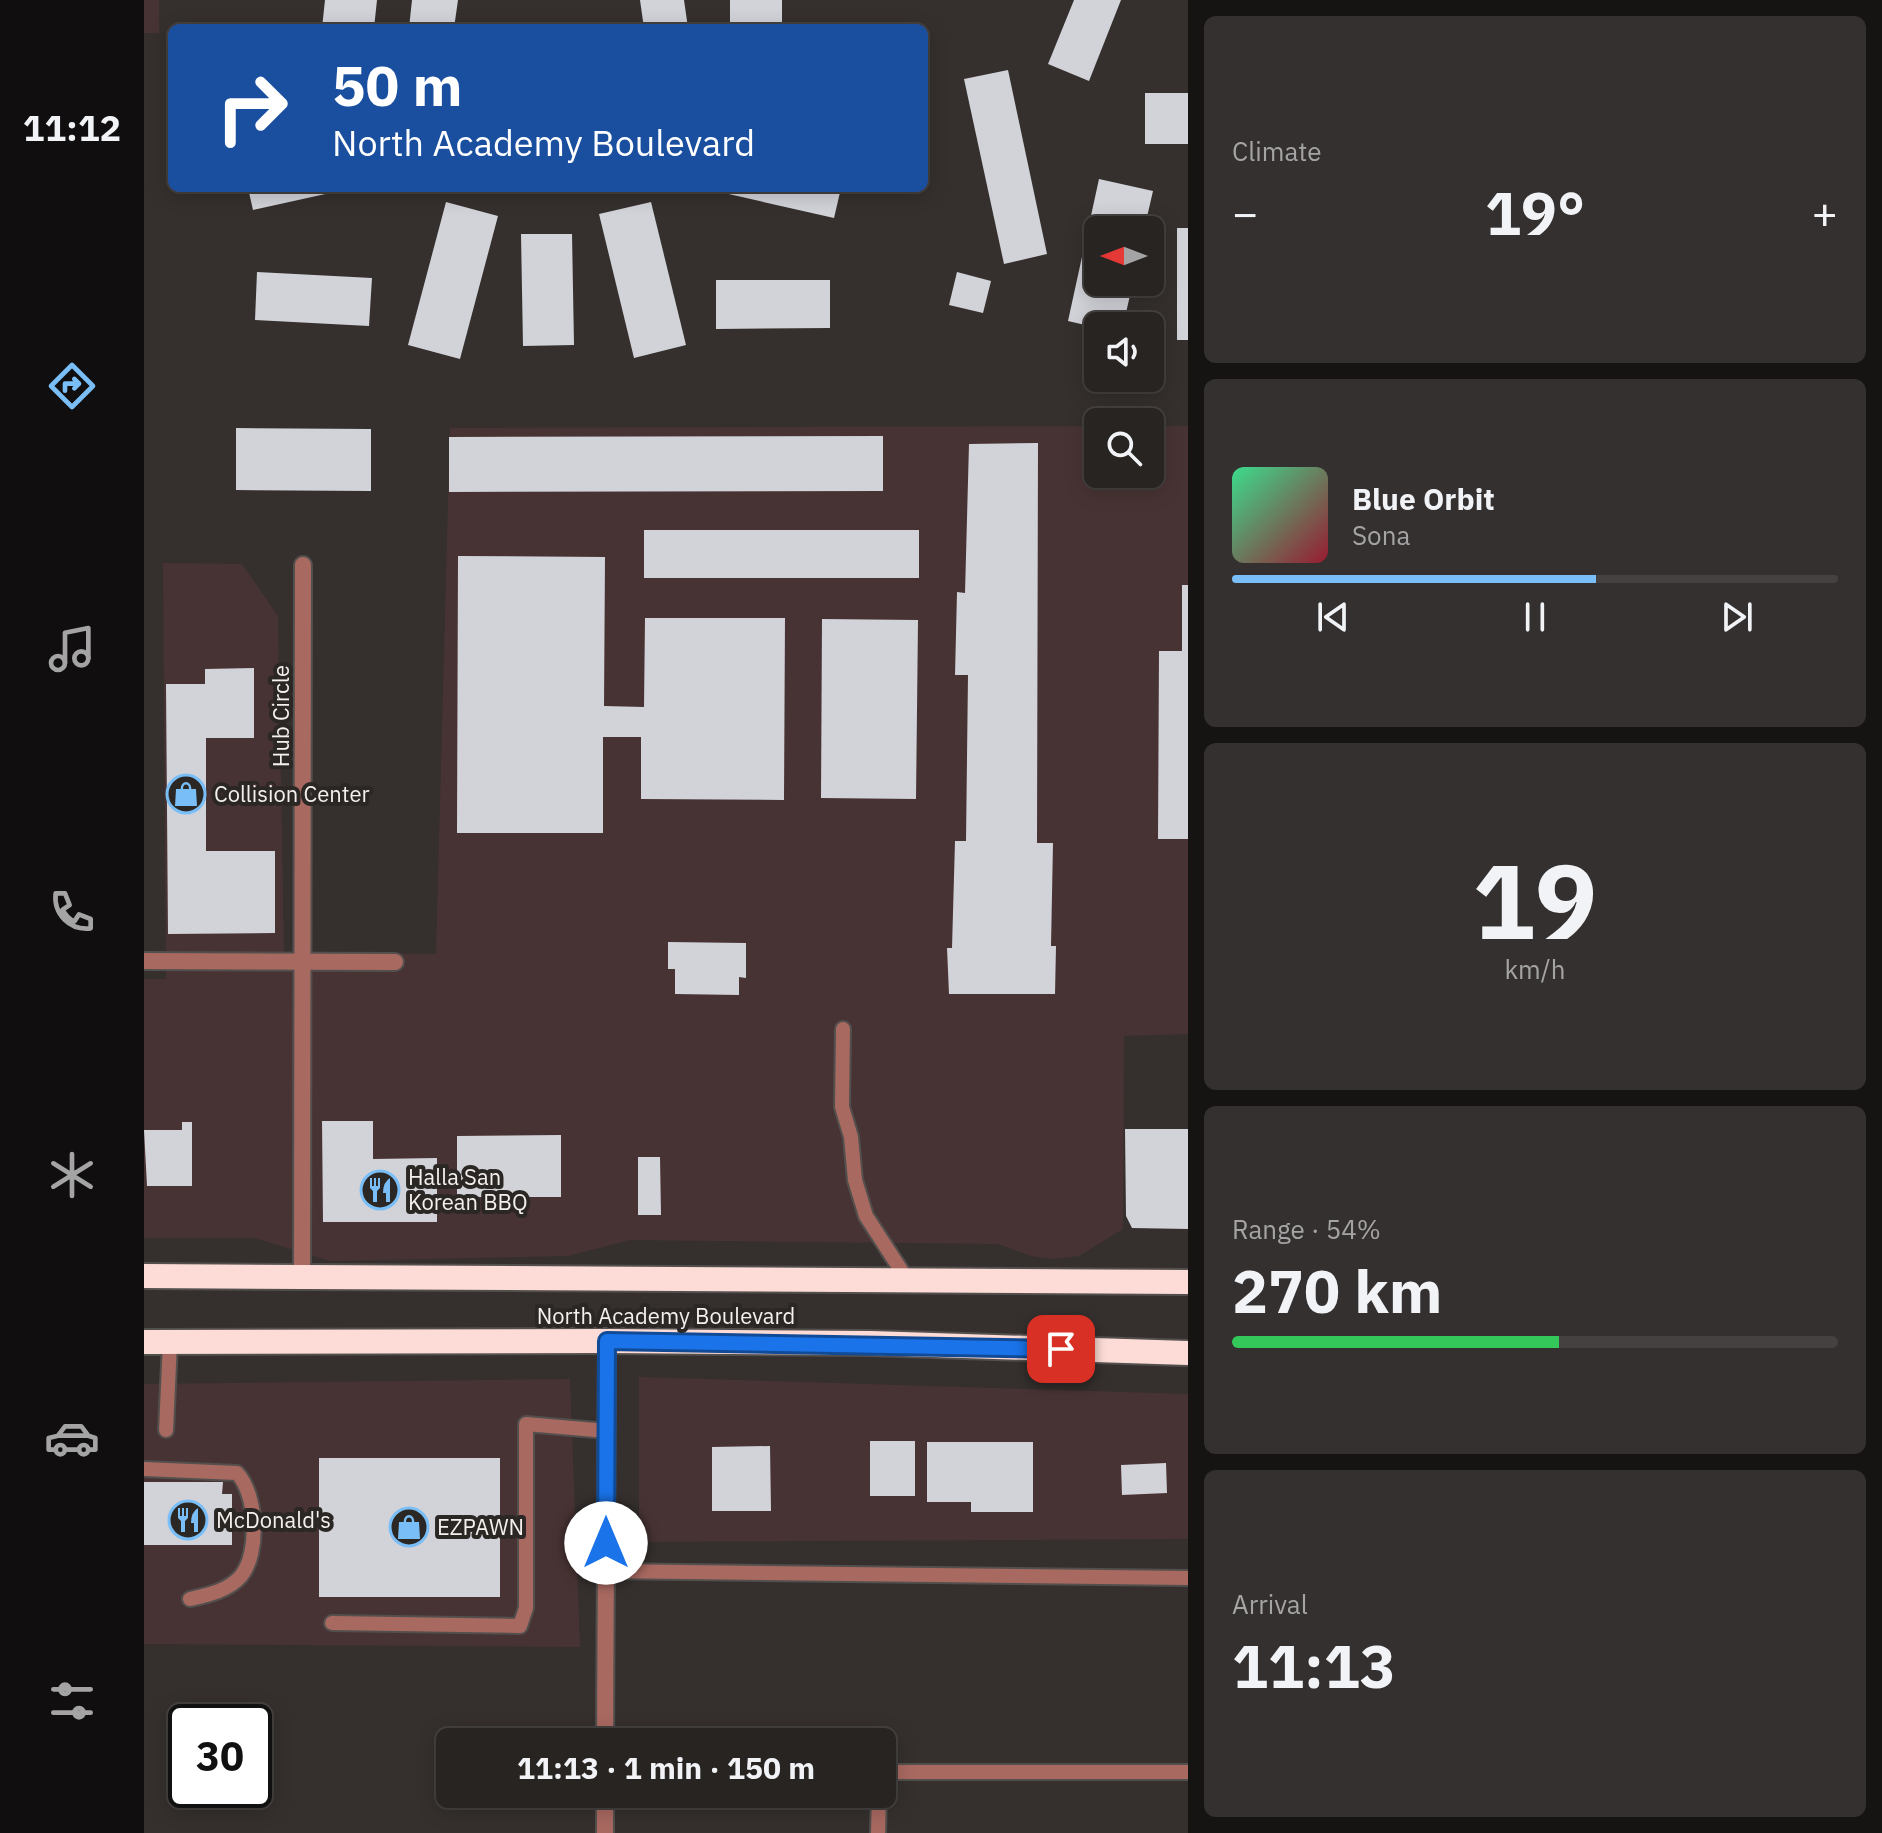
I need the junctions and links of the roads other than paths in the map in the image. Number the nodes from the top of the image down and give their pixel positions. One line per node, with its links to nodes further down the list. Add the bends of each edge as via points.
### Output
1 (303, 565): 4 (street, Hub Circle)
2 (144, 961): 4 (street)
3 (395, 962): 4 (street)
4 (303, 963): 7 (street, Hub Circle)
5 (843, 1029): 8 (lane, via 842,1107 857,1190 866,1216)
6 (144, 1276): 7 (highway, North Academy Boulevard)
7 (302, 1277): 8 (highway, North Academy Boulevard)
8 (908, 1281): 9 (highway, North Academy Boulevard)
9 (1188, 1282)
10 (607, 1341): 12 (highway, North Academy Boulevard); 13 (highway, North Academy Boulevard); 15 (street)
11 (144, 1342): 12 (highway, North Academy Boulevard)
12 (170, 1342): 14 (lane)
13 (1188, 1353)
14 (166, 1430)
15 (607, 1431): 17 (street); 20 (lane, via 526,1424 526,1608 520,1626)
16 (144, 1469): 19 (lane, via 237,1473 252,1498 252,1552 243,1574 217,1593)
17 (606, 1571): 18 (lane); 21 (street)
18 (1188, 1578)
19 (190, 1599)
20 (332, 1623)
21 (605, 1728)
22 (896, 1772): 23 (lane)
23 (1188, 1772)
24 (605, 1808): 26 (street)
25 (879, 1808): 27 (lane)
26 (605, 1833)
27 (878, 1833)

